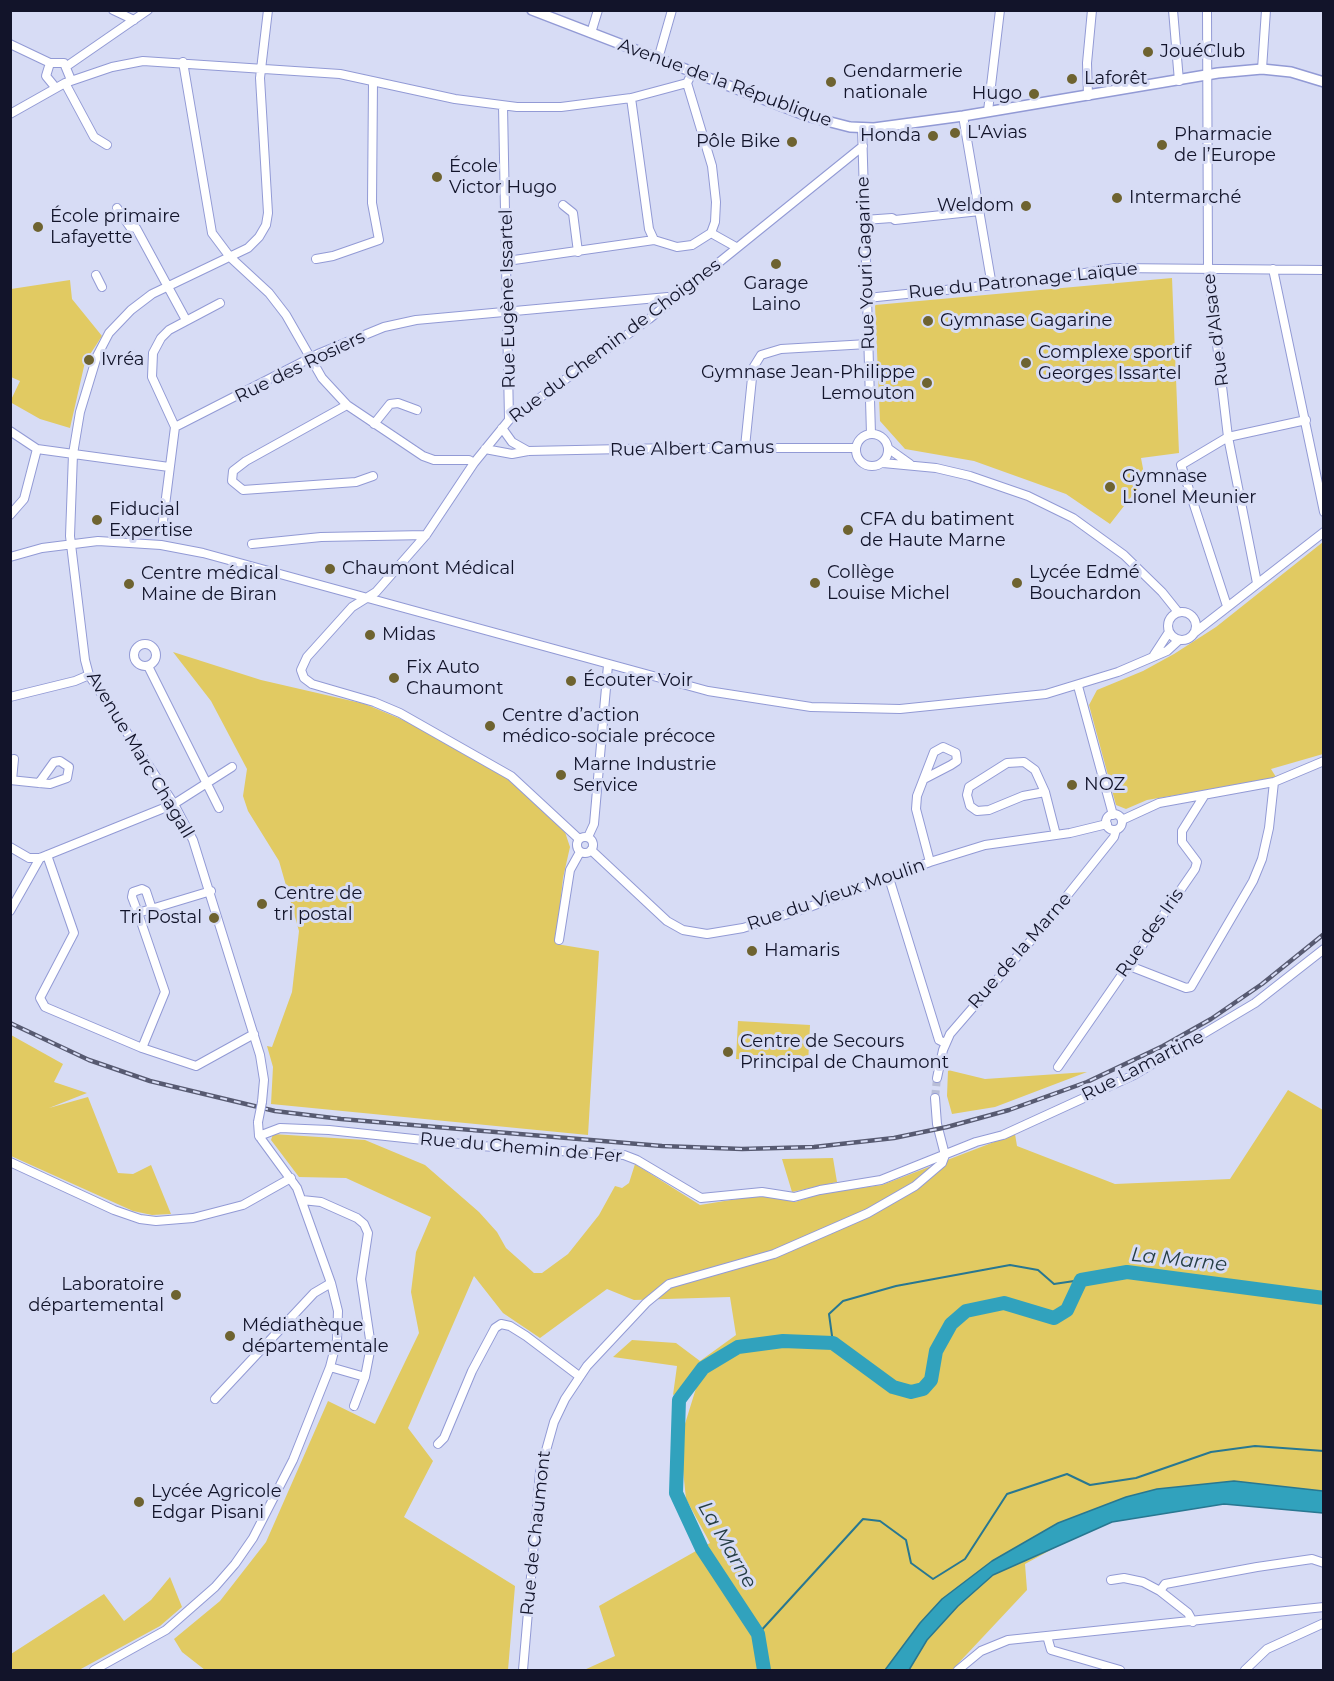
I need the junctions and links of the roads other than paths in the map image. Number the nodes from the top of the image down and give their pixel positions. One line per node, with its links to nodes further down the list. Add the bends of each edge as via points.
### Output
1 (113, 10): 12 (street)
2 (148, 10): 12 (street)
3 (268, 10): 19 (street, Avenue Marc Chagall)
4 (532, 10): 13 (main road, Avenue de la République)
5 (598, 10): 13 (street)
6 (672, 10): 15 (street)
7 (1000, 10): 32 (street)
8 (1092, 10): 29 (street)
9 (1173, 10): 24 (street)
10 (1207, 10): 22 (street, Rue d'Alsace)
11 (1266, 10): 20 (street)
12 (134, 20): 18 (street)
13 (591, 33): 15 (main road, Avenue de la République)
14 (10, 44): 17 (street)
15 (658, 59): 21 (main road, Avenue de la République)
16 (183, 62): 19 (street); 23 (street, via 129,63); 46 (street, via 210,228)
17 (50, 63): 18 (street, via 59,61); 28 (street, via 46,76)
18 (67, 66): 23 (street)
19 (261, 69): 26 (street, via 340,74); 46 (street, Avenue Marc Chagall, via 268,213 260,237)
20 (1262, 69): 22 (main road, Avenue de la République); 25 (main road, Avenue de la République)
21 (692, 73): 27 (street); 35 (main road, Avenue de la République, via 824,121)
22 (1208, 75): 24 (main road, Avenue de la République); 49 (street, Rue d'Alsace)
23 (68, 81): 28 (street); 36 (street, via 94,137)
24 (1179, 81): 29 (main road, Avenue de la République)
25 (1323, 81)
26 (373, 82): 31 (street); 47 (street, via 372,203 379,240)
27 (687, 83): 30 (street); 42 (street, via 712,166 716,202)
28 (55, 87): 33 (street)
29 (1088, 96): 32 (main road, Avenue de la République)
30 (631, 98): 31 (street, via 561,107); 43 (street, via 649,229)
31 (503, 106): 48 (street, Rue Eugène Issartel)
32 (988, 111): 34 (main road, Avenue de la République)
33 (10, 114)
34 (963, 116): 35 (main road, Avenue de la République); 40 (street)
35 (862, 127): 37 (street, Rue Youri Gagarine)
36 (107, 145)
37 (863, 146): 41 (street, Rue Youri Gagarine); 44 (street, Rue du Chemin de Choignes)
38 (563, 205): 45 (street, via 573,213)
39 (117, 208): 53 (street, via 130,227 136,228)
40 (980, 211): 41 (street); 54 (street)
41 (864, 220): 56 (street, Rue Youri Gagarine)
42 (711, 233): 43 (street, via 692,245 678,247); 44 (street)
43 (654, 240): 45 (street)
44 (736, 247): 57 (street, Rue du Chemin de Choignes)
45 (578, 252): 48 (street)
46 (230, 257): 53 (street, Avenue Marc Chagall); 62 (street, via 269,293)
47 (316, 259)
48 (507, 261): 59 (street, Rue Eugène Issartel)
49 (1208, 268): 50 (street, Rue du Patronage Laïque); 54 (street, Rue du Patronage Laïque, via 1115,268); 72 (street, Rue d'Alsace)
50 (1273, 269): 51 (street, Rue du Patronage Laïque); 66 (street)
51 (1323, 270)
52 (96, 275): 55 (street)
53 (167, 286): 60 (street); 81 (street, Avenue Marc Chagall, via 130,310 97,356 87,383)
54 (992, 286): 56 (street, Rue du Patronage Laïque)
55 (102, 287)
56 (867, 298): 61 (street, Rue Youri Gagarine)
57 (672, 300): 59 (street, Rue des Rosiers, via 668,297); 65 (street, Rue du Chemin de Choignes)
58 (220, 303): 60 (street)
59 (507, 312): 62 (street, Rue des Rosiers, via 395,324); 65 (street, Rue Eugène Issartel)
60 (186, 320): 68 (street, via 161,338 151,360 154,384)
61 (868, 344): 71 (street, Rue Youri Gagarine); 74 (street, via 782,349 761,355 753,368)
62 (311, 358): 63 (street, via 322,378); 68 (street, Rue des Rosiers)
63 (347, 405): 67 (street); 88 (street, via 246,460 234,471 232,481 243,490 356,482)
64 (417, 410): 67 (street, via 390,404)
65 (508, 420): 69 (street, Rue du Chemin de Choignes)
66 (1306, 420): 72 (street); 87 (street)
67 (374, 424): 83 (street, via 428,458 469,460)
68 (175, 427): 86 (street)
69 (502, 428): 73 (street); 77 (street, Rue du Chemin de Choignes)
70 (10, 431): 76 (street)
71 (871, 434): 75 (street, via 861,438); 78 (street, via 885,439)
72 (1228, 437): 97 (street, Rue d'Alsace); 99 (street, via 1181,465)
73 (512, 442): 79 (street); 80 (street)
74 (745, 447): 75 (street, Rue Albert Camus); 79 (street, Rue Albert Camus)
75 (856, 448): 82 (street, via 864,464)
76 (37, 449): 81 (street); 90 (street, via 24,499)
77 (485, 449): 80 (street, Rue Albert Camus); 83 (street, Rue du Chemin de Choignes)
78 (888, 449): 82 (street); 84 (street)
79 (528, 451): 80 (street, Rue Albert Camus)
80 (508, 453)
81 (73, 454): 86 (street); 94 (street, Avenue Marc Chagall)
82 (883, 463): 84 (street)
83 (474, 464): 93 (street, Rue du Chemin de Choignes)
84 (911, 465): 100 (street, via 970,476 1072,518 1124,555)
85 (1323, 465): 87 (street)
86 (170, 467): 91 (street)
87 (1315, 468): 89 (street)
88 (373, 476)
89 (1323, 512)
90 (10, 515)
91 (162, 529)
92 (1323, 532): 97 (street)
93 (426, 535): 95 (street, via 321,537); 98 (street, Rue du Chemin de Choignes)
94 (71, 544): 96 (street); 98 (street, via 117,540 204,553); 109 (street, Avenue Marc Chagall)
95 (252, 544)
96 (10, 556)
97 (1257, 583): 99 (street)
98 (367, 599): 107 (street); 130 (street, Rue du Chemin de Choignes, via 352,607 307,657 301,670 304,678 400,713 512,776)
99 (1227, 606): 101 (street)
100 (1178, 612): 102 (street); 103 (street, via 1169,620)
101 (1213, 617): 102 (street); 104 (street)
102 (1194, 618): 104 (street)
103 (1169, 632): 105 (street); 106 (street)
104 (1194, 633): 105 (street)
105 (1179, 640): 106 (street)
106 (1151, 658): 110 (street)
107 (608, 665): 110 (street, via 731,696 854,709 994,701); 129 (street, via 594,824)
108 (148, 666): 119 (street)
109 (89, 675): 111 (street); 122 (street, Avenue Marc Chagall)
110 (1078, 687): 124 (street)
111 (10, 697)
112 (14, 759): 116 (street)
113 (1323, 761): 117 (street)
114 (232, 767): 119 (street)
115 (924, 779): 115 (street, via 957,761 956,753 943,747 934,752); 135 (street, via 915,809)
116 (11, 780): 118 (street)
117 (1274, 782): 121 (street); 143 (street, via 1262,859 1191,987)
118 (39, 783)
119 (207, 783): 122 (street); 123 (street)
120 (1045, 792): 120 (street, via 1035,770 1016,761 969,787 967,795 977,812); 128 (street)
121 (1204, 796): 125 (street, via 1159,802); 143 (street, Rue des Iris, via 1182,831 1182,842 1197,862 1195,869)
122 (174, 804): 134 (street); 137 (street, Avenue Marc Chagall, via 193,840)
123 (219, 808)
124 (1113, 815): 125 (street); 126 (street)
125 (1122, 820): 127 (street)
126 (1107, 824): 127 (street); 128 (street, Rue du Vieux Moulin)
127 (1116, 830): 145 (street, Rue de la Marne, via 1034,937 972,1006)
128 (1056, 835): 135 (street, Rue du Vieux Moulin, via 985,845)
129 (588, 837): 130 (street); 132 (street, via 593,843)
130 (579, 839): 133 (street, via 576,845)
131 (10, 847): 134 (street, via 29,858)
132 (591, 850): 133 (street); 136 (street, Rue du Vieux Moulin, via 666,921 693,933 743,928)
133 (580, 852): 141 (street, via 570,870)
134 (43, 856): 139 (street); 146 (street, via 74,933 41,1002)
135 (930, 862): 136 (street, Rue du Vieux Moulin)
136 (889, 878): 145 (street, via 939,1040)
137 (211, 891): 138 (street); 144 (street, Avenue Marc Chagall)
138 (152, 909): 140 (street); 140 (street, via 142,889 133,892 132,897)
139 (10, 911)
140 (138, 913): 146 (street, via 165,992)
141 (559, 940)
142 (1323, 948): 151 (street, Rue Lamartine, via 1255,1003 1141,1071 1029,1124)
143 (1127, 964): 147 (street, Rue des Iris)
144 (254, 1034): 146 (street, via 196,1066); 150 (street, Avenue Marc Chagall, bridge, via 264,1072)
145 (945, 1043): 148 (street, Rue de la Marne)
146 (142, 1048)
147 (1058, 1067)
148 (937, 1078)
149 (935, 1098): 151 (street)
150 (259, 1136): 151 (street, Rue du Chemin de Fer, via 280,1128 329,1130 480,1146 624,1155 694,1196 711,1199 762,1192 794,1197 881,1180); 153 (street)
151 (945, 1155): 157 (street, Rue de Chaumont, via 942,1164 915,1186 868,1213 774,1254 669,1284 626,1323)
152 (10, 1162): 153 (street, via 114,1209 156,1221 193,1218 234,1208)
153 (291, 1178): 154 (street)
154 (302, 1200): 155 (street); 158 (street, via 338,1209 367,1228 362,1279 371,1346)
155 (331, 1283): 156 (street, via 338,1311 338,1340); 159 (street, via 314,1293)
156 (330, 1367): 158 (street); 170 (street, via 293,1460 253,1538 235,1564 200,1602 166,1630)
157 (579, 1376): 161 (street, via 526,1336 501,1324 495,1328 472,1371); 171 (street, Rue de Chaumont, via 554,1422 540,1472)
158 (365, 1377): 160 (street)
159 (215, 1399)
160 (354, 1406)
161 (438, 1444)
162 (1323, 1563): 164 (street, via 1312,1559 1257,1567 1165,1584)
163 (1111, 1580): 164 (street, via 1143,1582)
164 (1160, 1591): 166 (street, via 1188,1613)
165 (1323, 1607): 166 (street)
166 (1193, 1622): 168 (street)
167 (1323, 1623): 175 (street, via 1268,1649)
168 (1047, 1636): 169 (street, via 994,1644); 174 (street, via 1051,1650)
169 (969, 1660): 172 (street); 173 (street)
170 (94, 1671)
171 (523, 1671)
172 (958, 1671)
173 (971, 1671)
174 (1120, 1671)
175 (1245, 1671)

